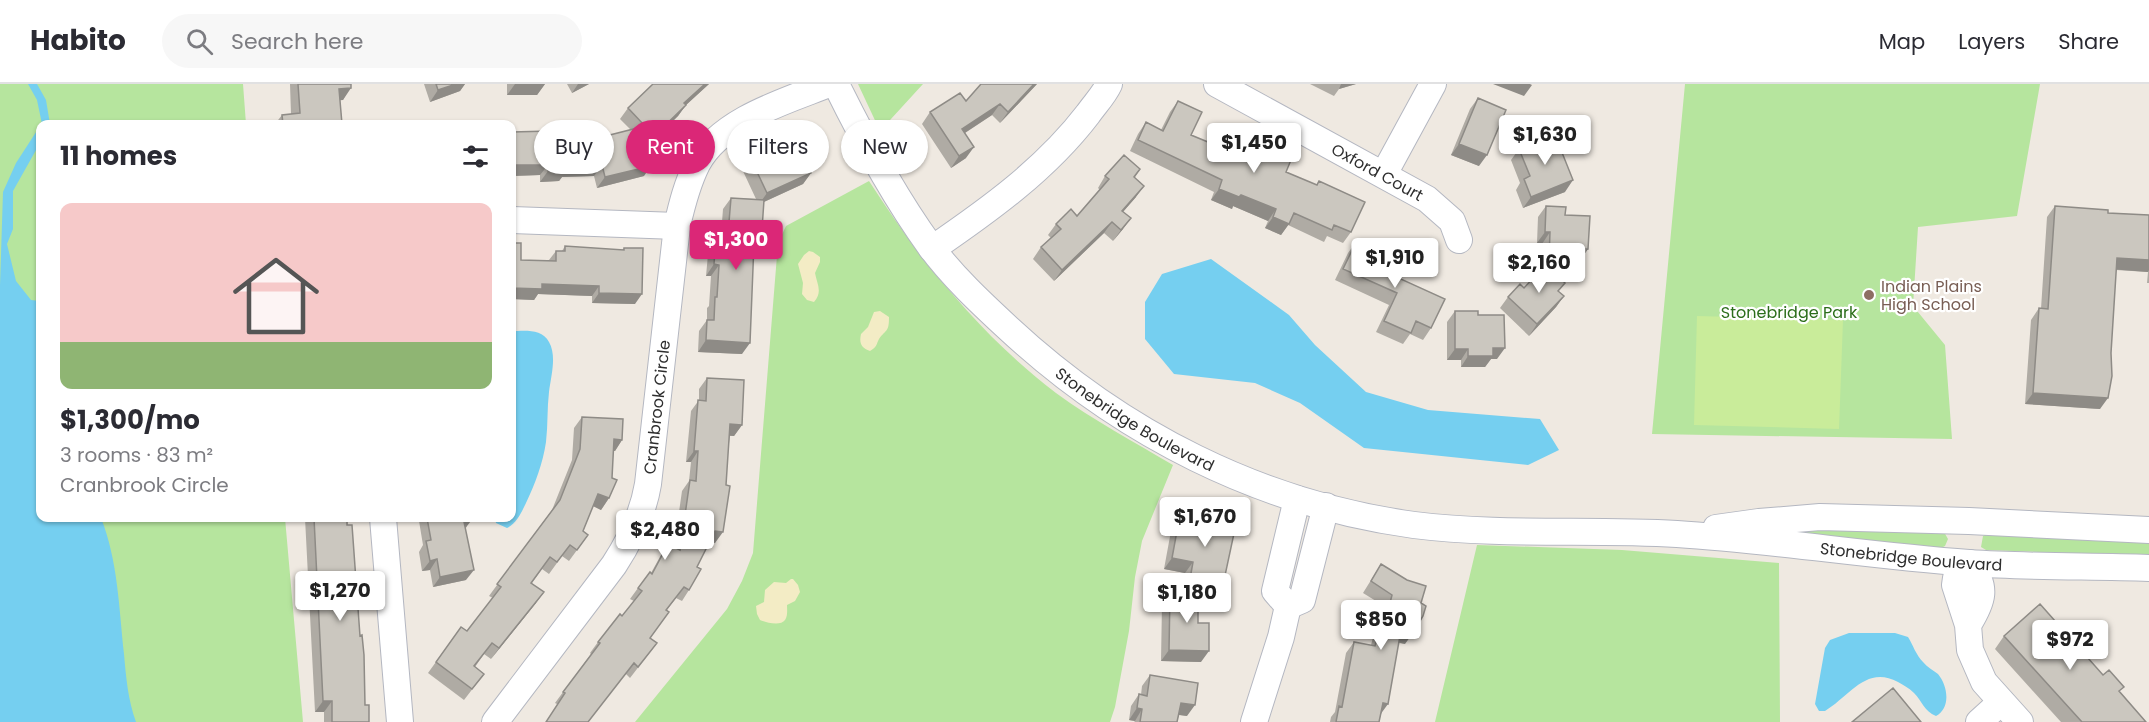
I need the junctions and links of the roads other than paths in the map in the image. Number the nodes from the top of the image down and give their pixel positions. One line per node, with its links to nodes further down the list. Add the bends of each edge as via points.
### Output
1 (829, 84): 8 (street, Cranbrook Circle, via 755,114 711,144 685,190)
2 (836, 84): 10 (street, Stonebridge Boulevard, via 867,147)
3 (1109, 84): 10 (street, via 1073,134 1031,174 985,214)
4 (1217, 84): 6 (street, Oxford Court)
5 (1433, 84): 6 (street)
6 (1384, 174): 9 (street, Oxford Court, via 1442,211)
7 (516, 220): 8 (street)
8 (677, 226): 21 (street, Cranbrook Circle, via 648,484 640,519 614,565)
9 (1460, 240)
10 (932, 249): 11 (street, Stonebridge Boulevard, via 978,300 1084,392 1181,452 1222,472)
11 (1298, 499): 12 (street, Stonebridge Boulevard); 18 (street, via 1275,591)
12 (1326, 506): 15 (street, Stonebridge Boulevard, via 1415,525 1477,530); 18 (street, via 1302,600)
13 (383, 522): 20 (street)
14 (2149, 530): 15 (street, Stonebridge Boulevard, via 1820,517)
15 (1677, 534): 16 (street, Stonebridge Boulevard)
16 (1969, 563): 17 (street, Stonebridge Boulevard); 19 (street, via 1983,588 1968,626 1970,650 1976,669)
17 (2149, 568)
18 (1288, 606): 22 (street)
19 (2001, 702): 23 (street); 24 (street)
20 (400, 722)
21 (495, 722)
22 (1254, 722)
23 (1979, 722)
24 (2020, 722)

